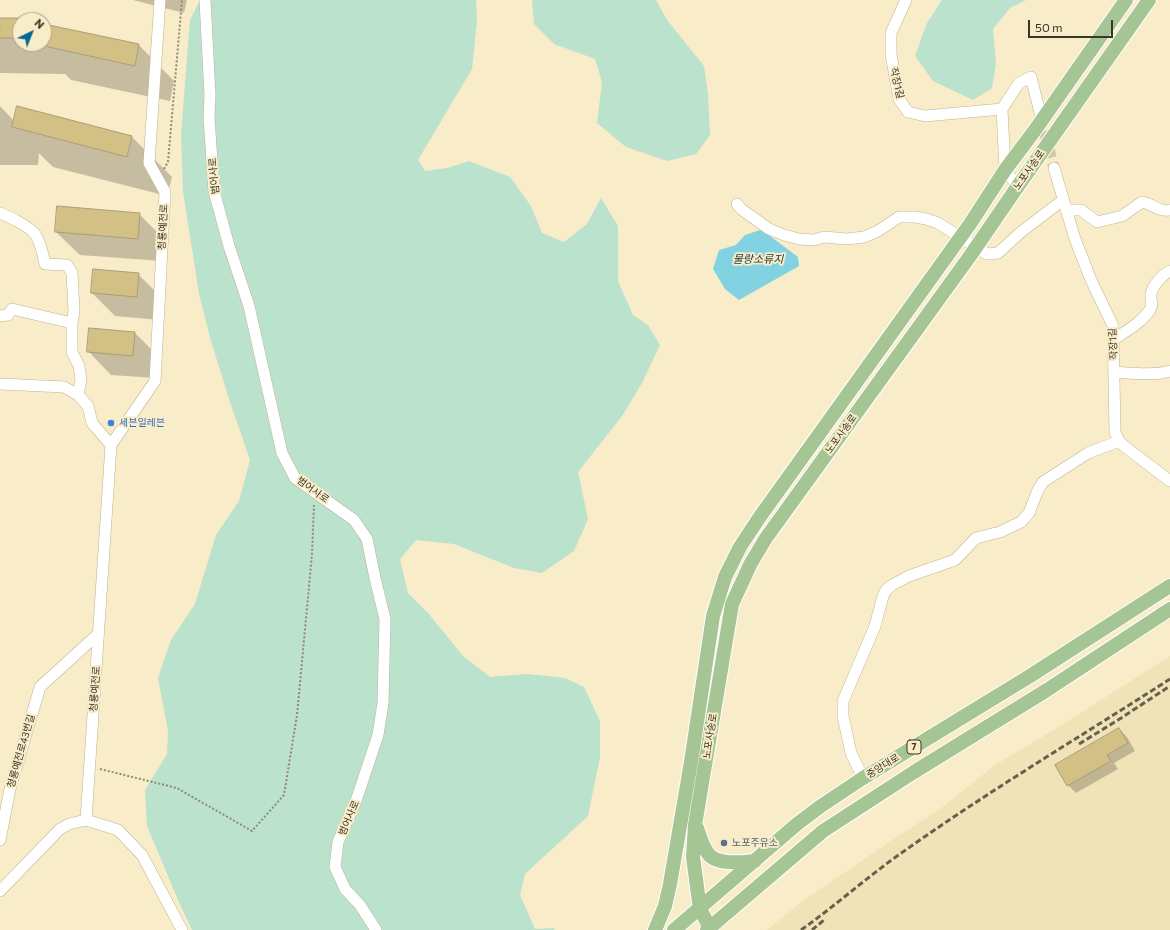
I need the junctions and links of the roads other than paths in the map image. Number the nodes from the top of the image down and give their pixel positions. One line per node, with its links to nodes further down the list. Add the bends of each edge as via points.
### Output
1 (160, 0): 26 (street, 청룡예전로, via 149,163 165,192 155,381)
2 (205, 0): 41 (street, 범어사로, via 214,191 249,306 282,453 295,478 354,520 367,539 386,619 383,703 378,735 357,798 338,842 335,867 345,889 360,905)
3 (906, 0): 6 (street, 작장1길, via 891,33 891,54 899,99 908,112 925,116)
4 (1126, 0): 9 (main road, 노포사송로, via 1036,130)
5 (1149, 0): 10 (main road, 노포사송로)
6 (1002, 109): 7 (street, via 1019,83 1031,78); 9 (street)
7 (1040, 113)
8 (1054, 168): 12 (street, 작장1길)
9 (1005, 170): 10 (street); 15 (main road, 노포사송로)
10 (1018, 186): 16 (main road, 노포사송로)
11 (737, 204): 15 (street, via 769,229 800,238 814,240 824,237 864,237 899,217 915,216 938,223)
12 (1065, 205): 13 (street, via 1081,210 1097,222 1122,216 1142,202 1163,211); 16 (street, via 1020,232 998,253 987,254); 20 (street, 작장1길, via 1091,280 1113,326)
13 (1170, 210)
14 (0, 213): 19 (street, via 34,233 45,264 67,265 72,273)
15 (959, 237): 16 (street); 42 (main road, 노포사송로, via 759,518 725,577 713,616 670,884 665,906)
16 (976, 248): 34 (main road, 노포사송로, via 766,538 751,563 732,604)
17 (1170, 271): 20 (street, via 1163,274 1151,295 1151,310)
18 (0, 316): 19 (street, via 8,315 12,309)
19 (72, 323): 24 (street, via 72,352 79,366 81,380)
20 (1113, 340): 22 (street, 작장1길)
21 (1170, 371): 22 (street)
22 (1114, 372): 25 (street, 작장1길, via 1115,432)
23 (0, 384): 24 (street, via 64,387)
24 (78, 395): 26 (street, via 88,406 92,422)
25 (1119, 442): 27 (street); 31 (street, via 1088,453 1043,482 1029,513 1021,522 1000,532 976,538 955,560 909,576 886,590 875,626 842,701 851,753)
26 (111, 445): 30 (street, 청룡예전로)
27 (1170, 481)
28 (1170, 586): 31 (main road, 중앙대로 / 7, via 1030,676)
29 (1170, 609): 39 (main road, 7, via 823,831)
30 (98, 634): 32 (street, 청룡예전로43번길, via 40,686); 33 (street, 청룡예전로)
31 (863, 778): 36 (main road, 중앙대로 / 7, via 796,824)
32 (5, 789): 35 (street, 청룡예전로43번길)
33 (86, 820): 37 (street, via 60,829); 40 (street, via 118,830 142,854)
34 (695, 825): 36 (main road, via 707,854 732,863); 38 (main road, 노포사송로, via 693,857)
35 (0, 840)
36 (755, 861): 38 (main road, 중앙대로 / 7)
37 (0, 891)
38 (700, 909): 39 (main road, 노포사송로); 43 (main road, 중앙대로 / 7)
39 (708, 929)
40 (182, 930)
41 (376, 930)
42 (655, 930)
43 (674, 930)

